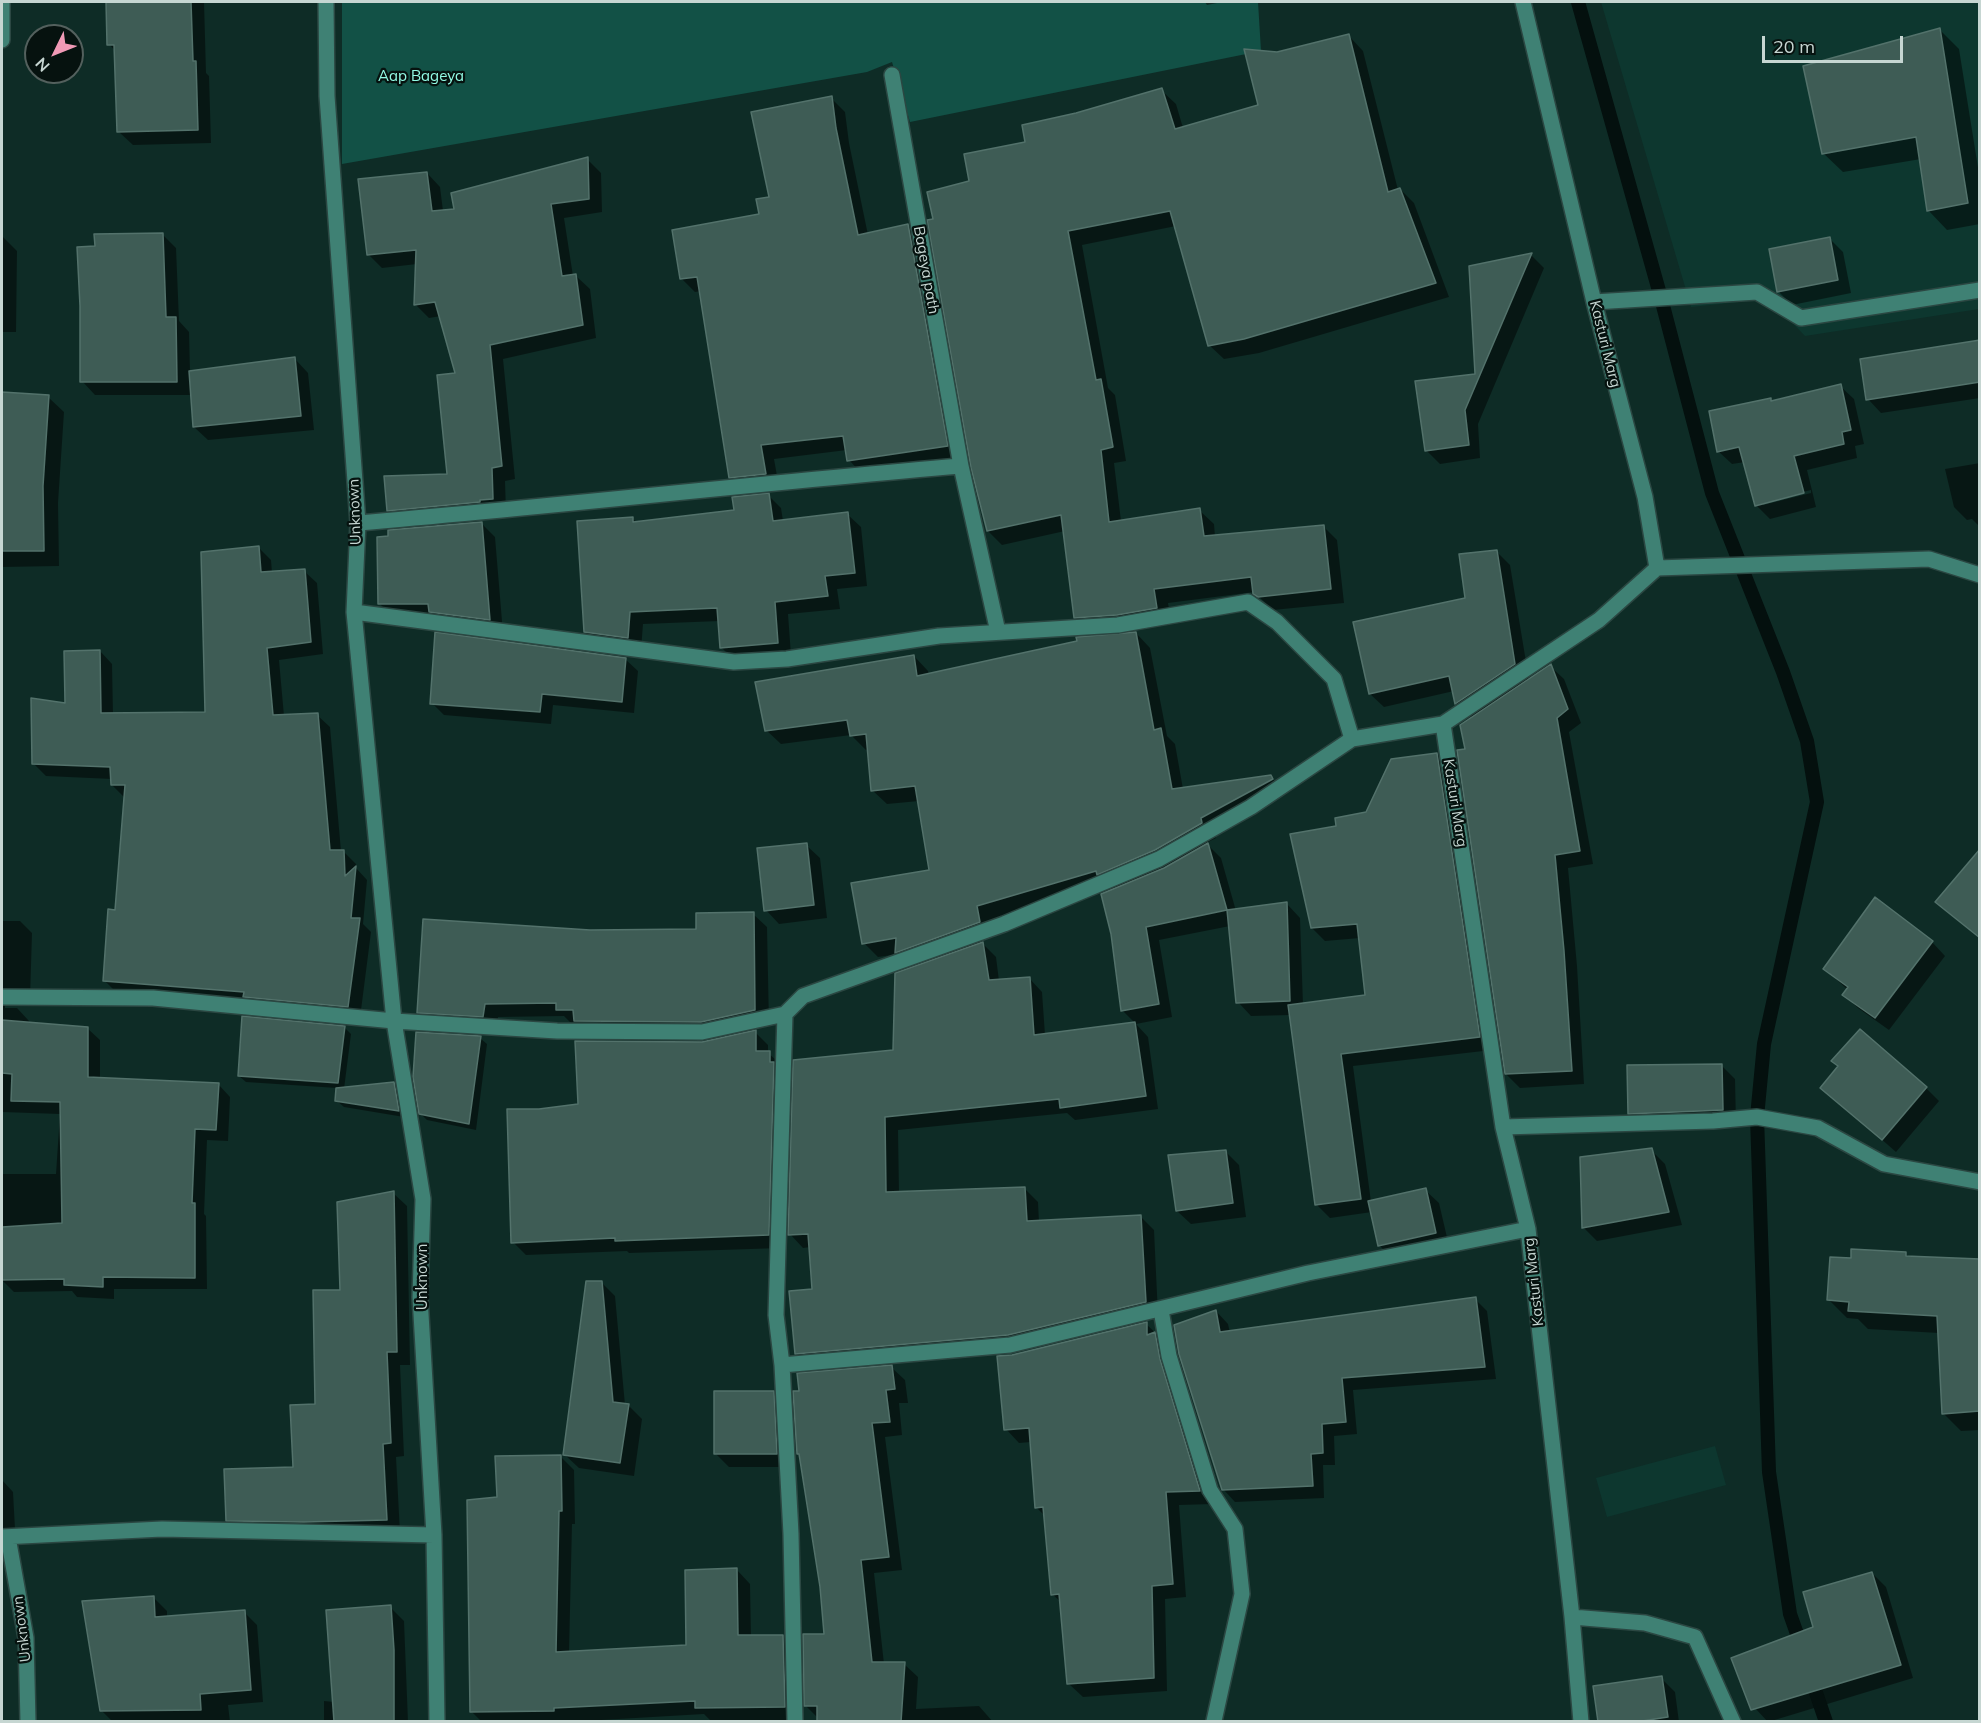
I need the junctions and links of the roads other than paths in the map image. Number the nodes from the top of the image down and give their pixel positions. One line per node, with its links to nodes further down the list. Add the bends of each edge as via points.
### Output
1 (2, 2): 4 (street)
2 (326, 2): 9 (street, Unknown, via 327,96)
3 (1523, 2): 7 (street, Kasturi Marg)
4 (2, 40)
5 (892, 75): 8 (street, Bageya path)
6 (1980, 290): 7 (street, via 1801,318 1757,292)
7 (1594, 302): 10 (street, Kasturi Marg, via 1645,497)
8 (961, 466): 9 (street); 13 (street, Bageya path)
9 (358, 523): 12 (street, Unknown)
10 (1657, 568): 11 (street, via 1929,559); 14 (street, via 1599,620)
11 (1980, 575)
12 (354, 612): 13 (street, via 734,662); 18 (street, Unknown)
13 (998, 632): 15 (street, via 1118,625 1248,602 1277,621 1334,679)
14 (1443, 724): 15 (street); 19 (street, Kasturi Marg)
15 (1352, 739): 17 (street, via 1251,807 1159,859 1004,924 803,996)
16 (2, 997): 18 (street, via 153,998)
17 (785, 1014): 18 (street, via 702,1032 557,1031); 23 (street, via 776,1280)
18 (394, 1021): 24 (street, Unknown, via 423,1199 420,1297)
19 (1503, 1127): 20 (street, via 1757,1117 1818,1128 1884,1164); 21 (street, Kasturi Marg)
20 (1980, 1182)
21 (1528, 1229): 22 (street, via 1308,1273); 26 (street, Kasturi Marg)
22 (1161, 1310): 23 (street, via 1010,1345); 27 (street, via 1169,1356 1210,1490 1235,1529 1242,1594)
23 (782, 1365): 30 (street)
24 (434, 1535): 25 (street, Unknown, via 162,1529); 29 (street, Unknown)
25 (5, 1537): 28 (street, Unknown, via 26,1638)
26 (1572, 1617): 31 (street, Kasturi Marg); 32 (street, via 1645,1623 1695,1637)
27 (1214, 1721)
28 (28, 1722)
29 (437, 1722)
30 (795, 1722)
31 (1581, 1722)
32 (1733, 1722)

